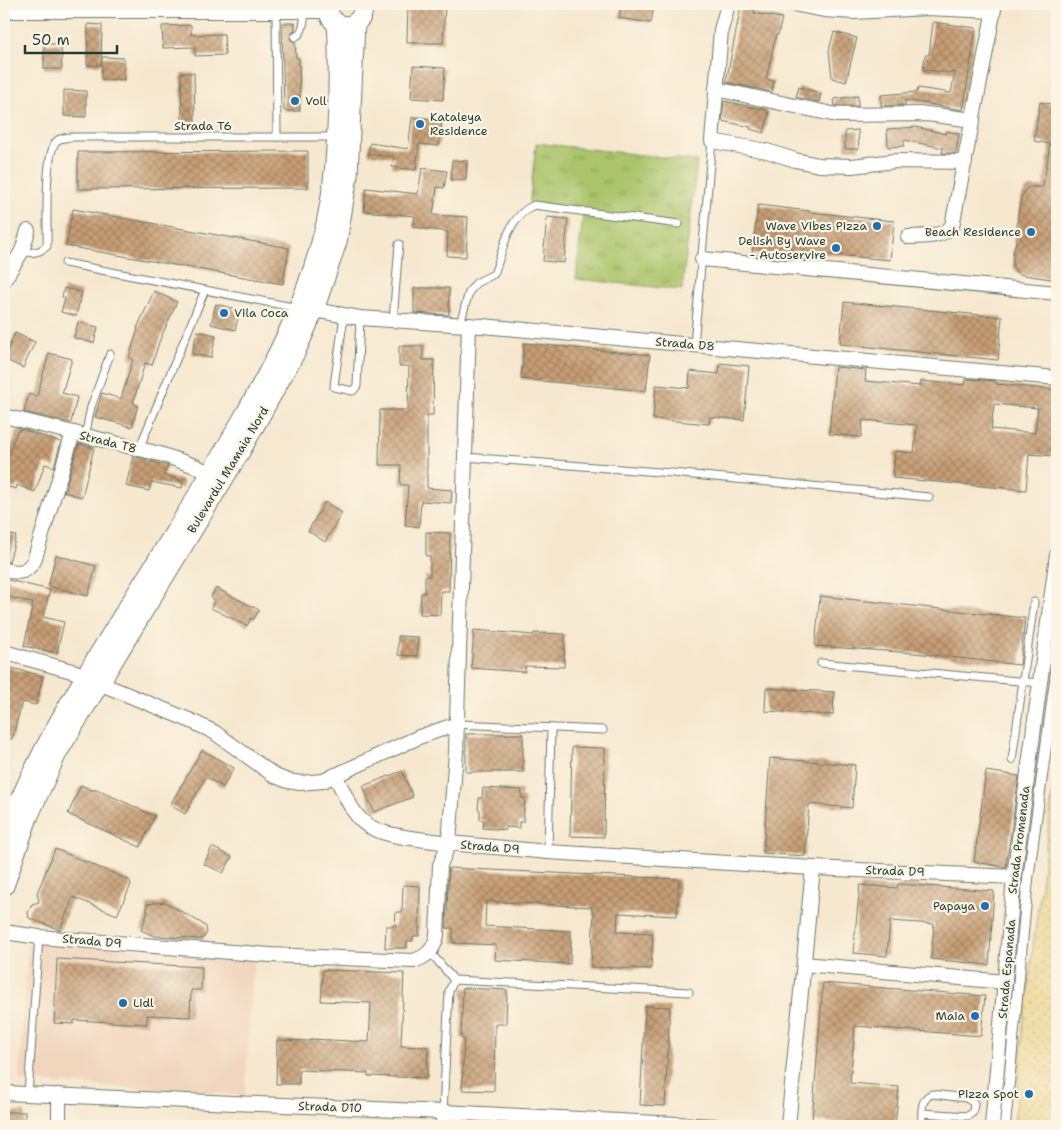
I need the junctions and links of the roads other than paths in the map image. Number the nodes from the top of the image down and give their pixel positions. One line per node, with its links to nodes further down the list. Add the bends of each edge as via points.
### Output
1 (363, 4): 9 (main road, via 363,14)
2 (728, 4): 11 (street, via 721,30)
3 (793, 4): 4 (street, via 854,12)
4 (994, 7): 12 (street)
5 (254, 8): 6 (street); 7 (street)
6 (4, 11)
7 (276, 11): 8 (street); 13 (lane, via 279,37)
8 (305, 11): 9 (street); 10 (lane, via 301,32)
9 (337, 16): 14 (main road, Bulevardul Mamaia Nord); 27 (main road, Bulevardul Mamaia Nord, via 348,175 337,242)
10 (295, 37)
11 (716, 89): 12 (street, via 837,116 927,114); 15 (street)
12 (973, 120): 16 (street)
13 (277, 137): 14 (lane, Strada T6); 21 (lane, Strada T6, via 70,137 58,140 48,167 47,246 30,254)
14 (336, 137): 27 (main road, Bulevardul Mamaia Nord, via 334,174 323,238)
15 (712, 141): 16 (street, via 819,165); 22 (lane)
16 (965, 162): 19 (street, via 952,226 941,234)
17 (679, 224): 31 (lane, via 534,205 524,209 506,236 494,274 476,283 469,292)
18 (28, 231): 21 (street)
19 (908, 237)
20 (399, 244): 30 (lane)
21 (22, 251): 24 (street)
22 (702, 259): 26 (street); 32 (lane)
23 (65, 263): 25 (lane)
24 (4, 280)
25 (205, 290): 27 (lane); 37 (lane)
26 (1057, 292)
27 (306, 309): 28 (street, Strada D8); 39 (main road, Bulevardul Mamaia Nord, via 289,332); 47 (main road, Bulevardul Mamaia Nord, via 291,360 241,450)
28 (344, 316): 29 (street, Strada D8); 29 (lane, via 334,387 353,391 357,386)
29 (360, 318): 30 (street, Strada D8)
30 (393, 321): 31 (street, Strada D8)
31 (465, 324): 32 (street, Strada D8); 38 (street)
32 (694, 345): 34 (street, Strada D8)
33 (110, 354): 36 (lane)
34 (1057, 378)
35 (4, 416): 36 (street, Strada T8)
36 (79, 435): 37 (street, Strada T8); 42 (street, via 34,561 23,571)
37 (140, 449): 39 (street, Strada T8)
38 (465, 456): 40 (lane); 50 (street)
39 (211, 474): 47 (main road, Bulevardul Mamaia Nord)
40 (929, 497)
41 (1057, 555): 49 (street, Strada Promenada)
42 (4, 570)
43 (1034, 602): 48 (lane)
44 (4, 652): 47 (street)
45 (821, 663): 48 (lane)
46 (1057, 666): 80 (street, Strada Espanada, via 1028,879)
47 (92, 679): 54 (street, via 214,732 288,781 323,781); 55 (main road, Bulevardul Mamaia Nord, via 37,761); 60 (main road, Bulevardul Mamaia Nord, via 43,781)
48 (1023, 682): 49 (lane); 53 (lane)
49 (1040, 683): 59 (street, Strada Promenada)
50 (457, 724): 51 (lane); 54 (street); 56 (street)
51 (551, 728): 52 (lane); 57 (lane)
52 (603, 730)
53 (1012, 760)
54 (335, 775): 56 (street, via 363,822 381,832)
55 (4, 839)
56 (449, 843): 57 (street, Strada D9); 63 (street, Strada D9, via 440,865 437,935)
57 (548, 852): 58 (street, Strada D9)
58 (813, 868): 59 (street, Strada D9); 64 (street)
59 (1014, 878): 66 (street, Strada Promenada)
60 (4, 886)
61 (4, 932): 62 (street, Strada D9)
62 (39, 937): 63 (street, Strada D9, via 355,960 413,961); 69 (lane)
63 (430, 952): 65 (lane)
64 (804, 964): 66 (street); 77 (street)
65 (454, 980): 67 (lane); 71 (lane, via 449,991)
66 (1005, 982): 79 (street, Strada Promenada)
67 (689, 992)
68 (4, 1093): 69 (street, Strada D10)
69 (28, 1094): 70 (street, Strada D10)
70 (59, 1095): 71 (street, Strada D10); 74 (street)
71 (443, 1112): 73 (street, Strada D10); 75 (street)
72 (922, 1113): 72 (lane, via 925,1098 932,1094 966,1098 974,1104 973,1112 968,1116); 78 (lane)
73 (518, 1121): 76 (street, Strada D10)
74 (59, 1126)
75 (443, 1126)
76 (716, 1126)
77 (788, 1126)
78 (922, 1126)
79 (992, 1126)
80 (1005, 1126)

